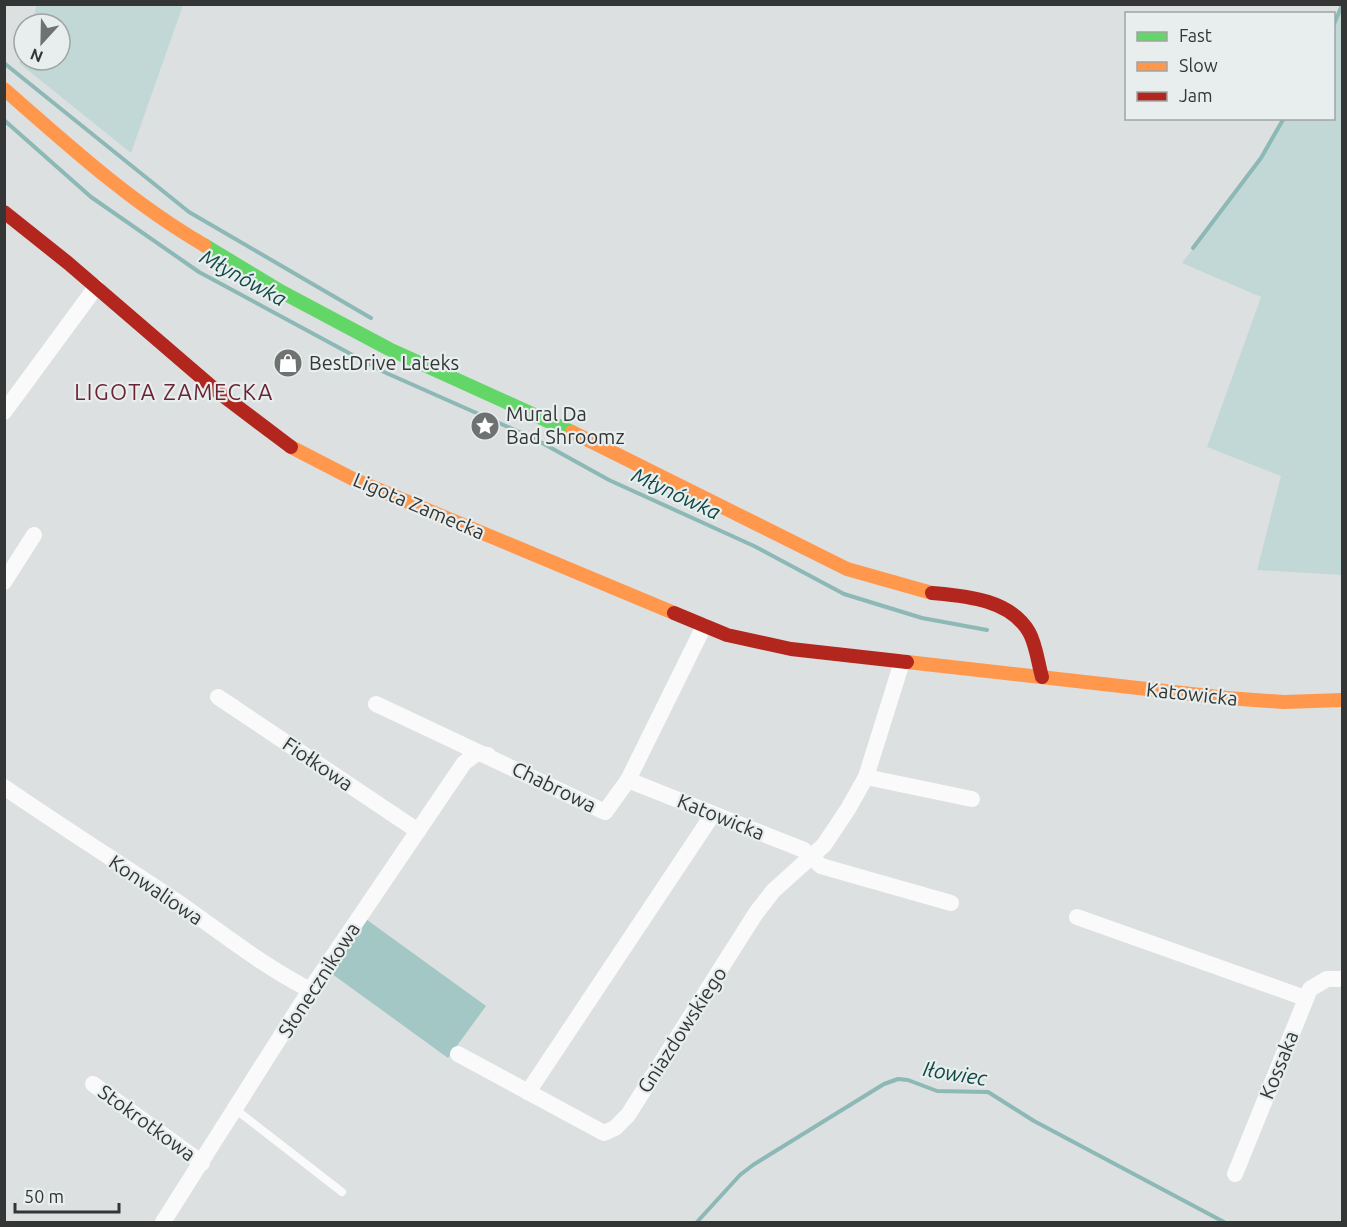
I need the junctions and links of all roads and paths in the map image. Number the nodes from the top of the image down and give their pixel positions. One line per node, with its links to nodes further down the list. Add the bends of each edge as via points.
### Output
1 (4, 89): 9 (main road, via 103,176 176,229 389,349 529,411 847,569 923,592 963,596 1003,607 1029,633)
2 (5, 213): 3 (main road, Ligota Zamecka)
3 (96, 287): 4 (street); 7 (main road, Ligota Zamecka, via 227,400 285,444 353,479)
4 (4, 412)
5 (34, 535): 6 (street)
6 (4, 582)
7 (704, 626): 8 (main road, Ligota Zamecka, via 759,643); 15 (street, Chabrowa)
8 (902, 662): 9 (main road, Katowicka); 14 (street)
9 (1042, 677): 11 (main road, Katowicka, via 1227,698 1284,702)
10 (218, 697): 19 (street, Fiołkowa)
11 (1342, 700)
12 (376, 704): 13 (street, Chabrowa)
13 (488, 755): 15 (street, Chabrowa, via 598,811 609,809); 19 (street, Słonecznikowa, via 477,753 464,762)
14 (866, 777): 17 (street); 20 (street, via 824,845)
15 (628, 780): 18 (street, Katowicka)
16 (4, 787): 24 (street, Konwaliowa, via 178,902 229,942)
17 (972, 799)
18 (713, 814): 20 (street, Katowicka, via 804,850); 28 (street)
19 (418, 831): 24 (street, Słonecznikowa)
20 (811, 857): 21 (street, Katowicka, via 821,866); 28 (street, Gniazdowskiego, via 773,891 756,913 628,1114 615,1128 604,1133)
21 (951, 903)
22 (1077, 917): 25 (street)
23 (1342, 979): 25 (street, Kossaka, via 1327,978 1310,989)
24 (310, 990): 29 (street, Słonecznikowa)
25 (1305, 998): 31 (street, Kossaka)
26 (458, 1054): 28 (street, Gniazdowskiego)
27 (93, 1084): 30 (street, Stokrotkowa)
28 (528, 1092)
29 (235, 1109): 30 (street, Słonecznikowa); 32 (lane)
30 (202, 1163): 33 (street, Słonecznikowa)
31 (1235, 1174)
32 (342, 1192)
33 (163, 1222)

